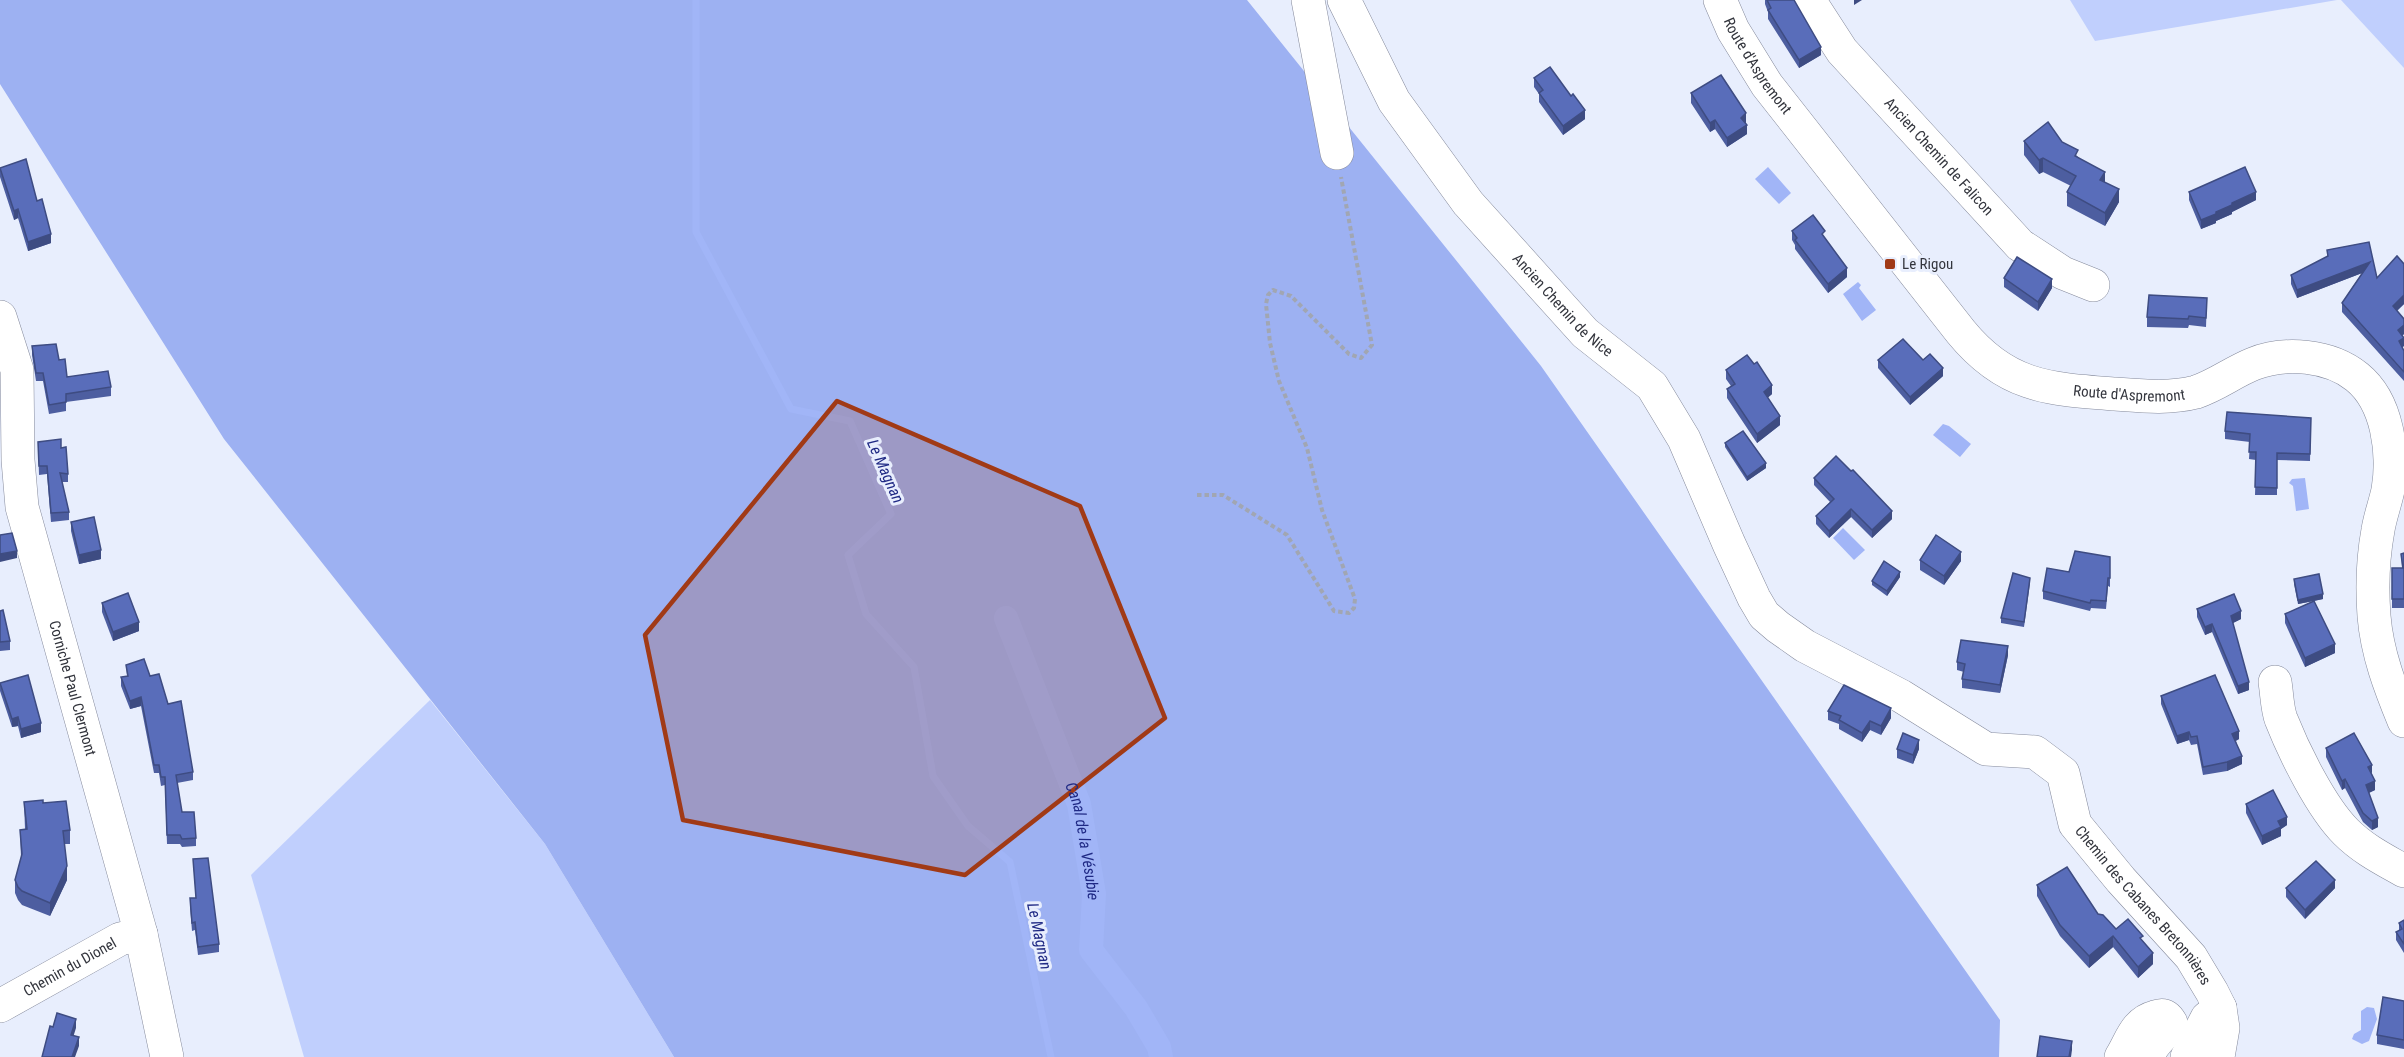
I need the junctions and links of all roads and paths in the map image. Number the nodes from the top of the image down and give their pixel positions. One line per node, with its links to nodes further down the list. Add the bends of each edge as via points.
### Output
1 (1308, 0): 5 (street)
2 (1344, 0): 9 (street, Ancien Chemin de Nice, via 1394,101 1468,203 1585,333 1652,386 1684,439)
3 (1720, 0): 11 (street, Route d'Aspremont, via 1767,86 1961,332 1993,364 2042,386 2154,397 2195,392 2253,364 2286,357 2327,362 2362,381 2379,409 2390,452 2389,481 2376,547 2374,616 2381,656)
4 (1809, 0): 6 (street, Ancien Chemin de Falicon, via 1842,51 2020,245 2063,273)
5 (1337, 153): 8 (path, via 1372,345 1361,358 1349,354 1282,291 1273,290 1266,304 1279,381 1307,447 1322,510 1355,599 1354,608 1349,613 1334,611 1287,535 1223,495)
6 (2093, 285)
7 (0, 317): 13 (street, Corniche Paul Clermont, via 17,370 22,507)
8 (1197, 495)
9 (1764, 615): 15 (street, Chemin des Cabanes Bretonnières, via 1806,646 1902,696 1986,749 2035,752 2063,773 2075,824 2191,957)
10 (2275, 682): 12 (street, via 2280,717 2329,811 2369,851)
11 (2401, 703)
12 (2404, 871)
13 (141, 934): 14 (street, Chemin du Dionel, via 120,939); 16 (street, Corniche Paul Clermont)
14 (0, 1006)
15 (2220, 1008): 19 (street, via 2207,1018); 20 (street, Chemin des Cabanes Bretonnières, via 2223,1028)
16 (167, 1057)
17 (2121, 1057): 18 (street, via 2139,1024 2160,1015 2171,1023 2167,1033 2149,1051)
18 (2149, 1057)
19 (2187, 1057)
20 (2218, 1057)

